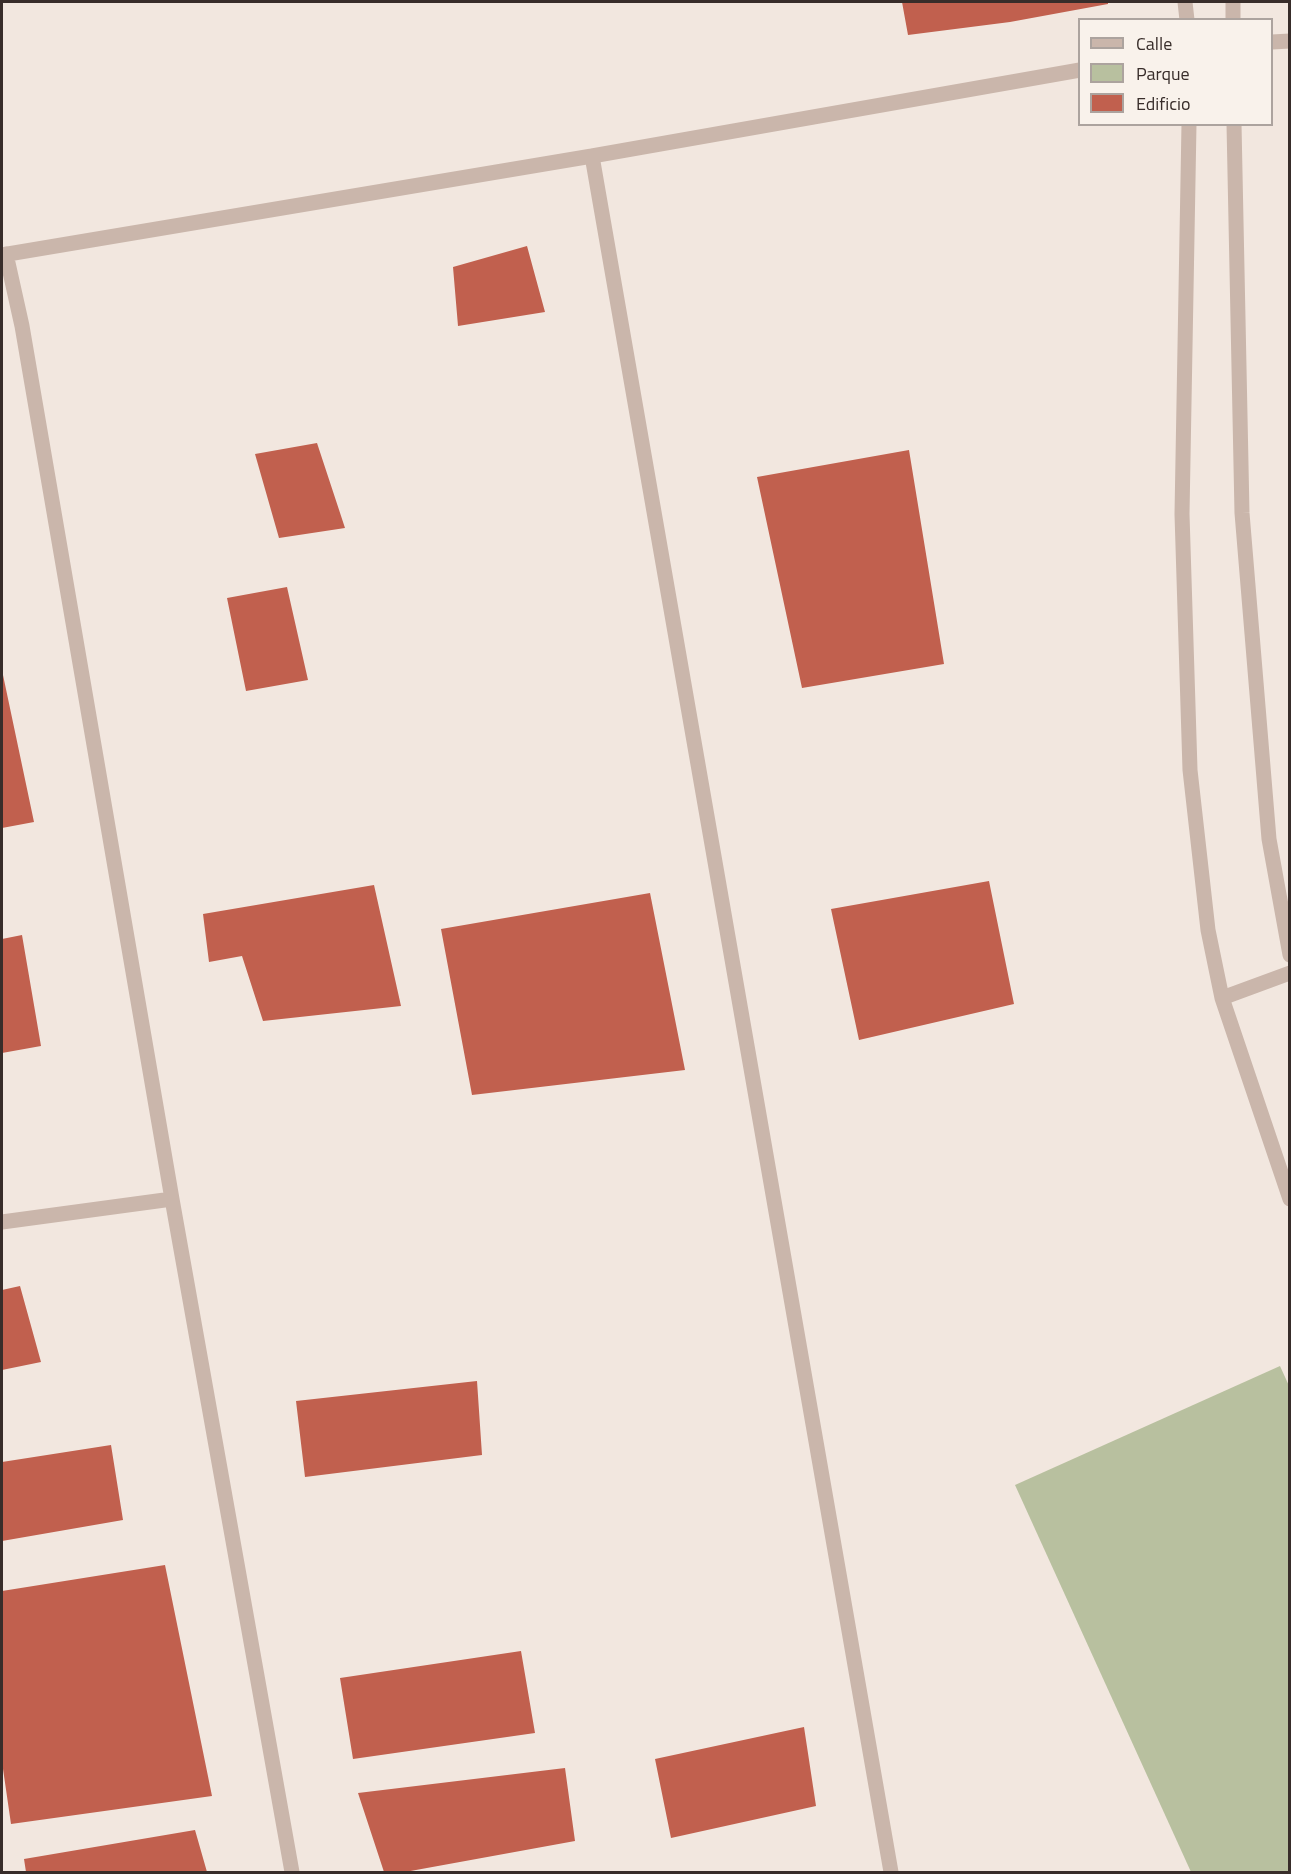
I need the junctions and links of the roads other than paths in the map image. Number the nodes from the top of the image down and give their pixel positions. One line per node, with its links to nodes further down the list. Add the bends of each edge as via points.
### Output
1 (1185, 2): 3 (street)
2 (1233, 2): 4 (street)
3 (1187, 18)
4 (1233, 18)
5 (1290, 41): 6 (street)
6 (1273, 42)
7 (1078, 70): 10 (street)
8 (1189, 126): 14 (street, via 1182,514 1190,770 1208,930)
9 (1234, 126): 12 (street, via 1242,513 1269,839)
10 (592, 156): 11 (street); 19 (street)
11 (4, 255): 15 (street, via 24,337)
12 (1290, 955)
13 (1290, 974): 14 (street)
14 (1222, 998): 16 (street)
15 (172, 1199): 17 (street); 18 (street)
16 (1290, 1199)
17 (2, 1221)
18 (292, 1872)
19 (891, 1872)

